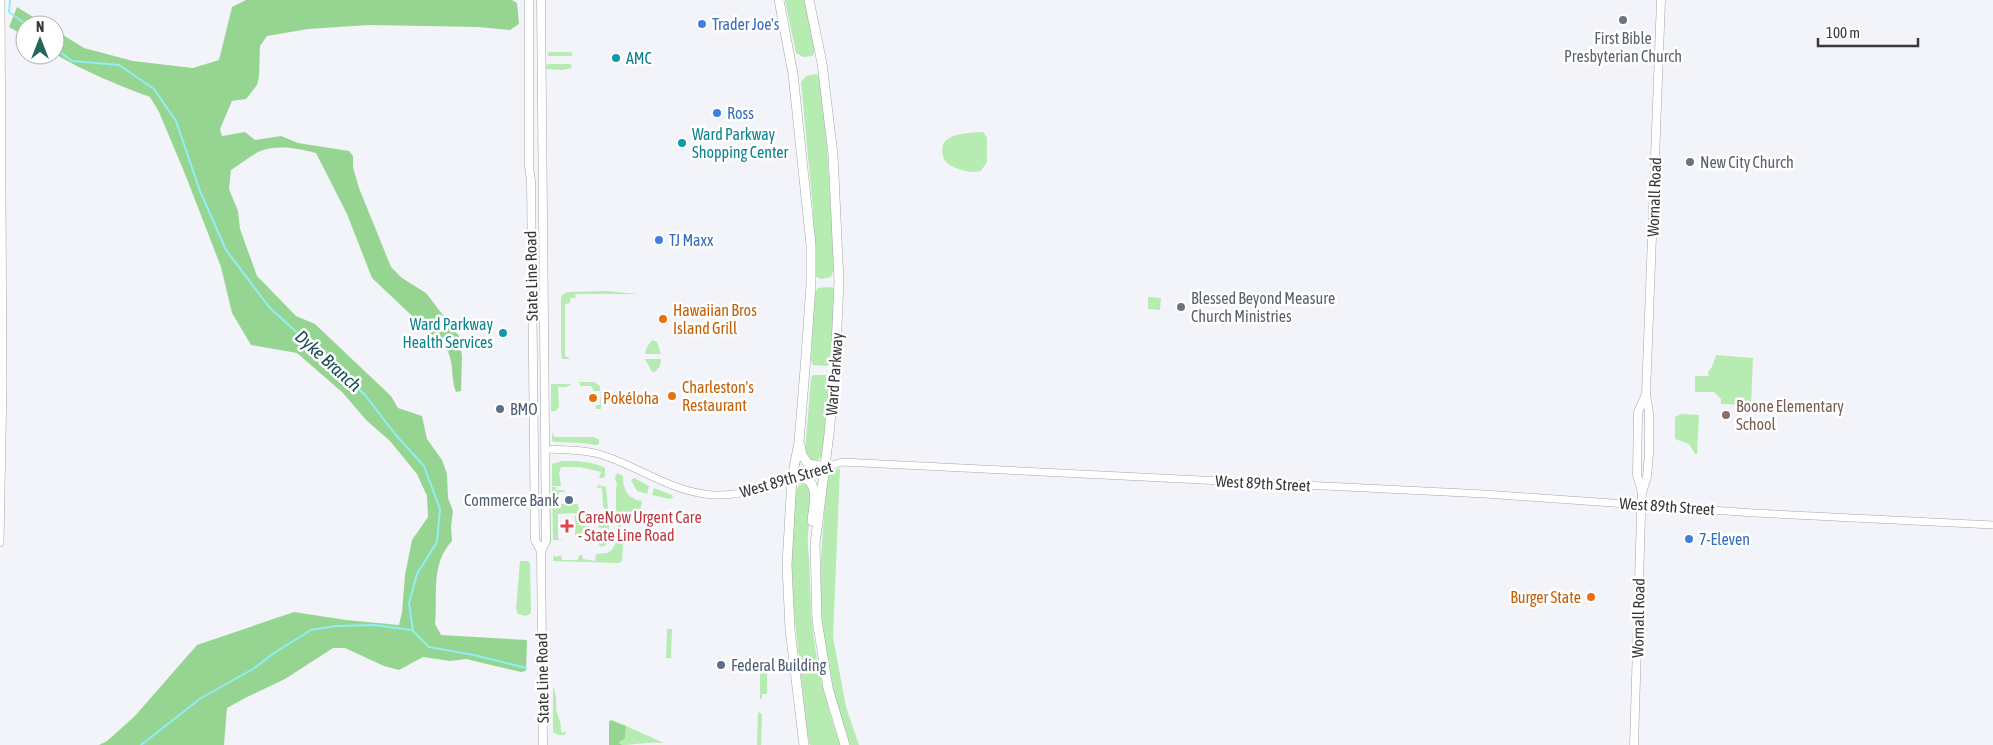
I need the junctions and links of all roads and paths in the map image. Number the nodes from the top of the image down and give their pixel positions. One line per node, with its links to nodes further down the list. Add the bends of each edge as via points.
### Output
1 (0, 0): 8 (street)
2 (529, 0): 18 (main road, State Line Road, via 536,540)
3 (541, 0): 10 (main road, State Line Road)
4 (779, 0): 9 (main road, Ward Parkway, via 793,74 811,245)
5 (809, 0): 11 (main road, Ward Parkway, via 822,62 838,234 835,370)
6 (1661, 0): 7 (main road, Wornall Road)
7 (1646, 394): 13 (main road, Wornall Road, via 1649,453); 13 (main road, Wornall Road, via 1638,412 1637,475)
8 (1, 408): 16 (street)
9 (799, 442): 11 (main road, via 808,464); 12 (main road, Ward Parkway)
10 (545, 449): 12 (street, West 89th Street, via 579,450 601,455 666,484 713,495 748,492); 18 (main road, State Line Road, via 546,541)
11 (826, 467): 12 (street, West 89th Street); 14 (street, West 89th Street, via 842,462); 17 (main road, Ward Parkway)
12 (792, 478): 17 (main road, via 809,481 813,489 811,538); 20 (main road, Ward Parkway, via 788,607)
13 (1642, 492): 14 (main road, Wornall Road)
14 (1642, 504): 15 (street, West 89th Street); 22 (main road, Wornall Road)
15 (1993, 525)
16 (0, 543)
17 (815, 544): 21 (main road, Ward Parkway, via 816,620 828,688)
18 (541, 551): 19 (main road, State Line Road)
19 (543, 745)
20 (804, 745)
21 (845, 745)
22 (1634, 745)

